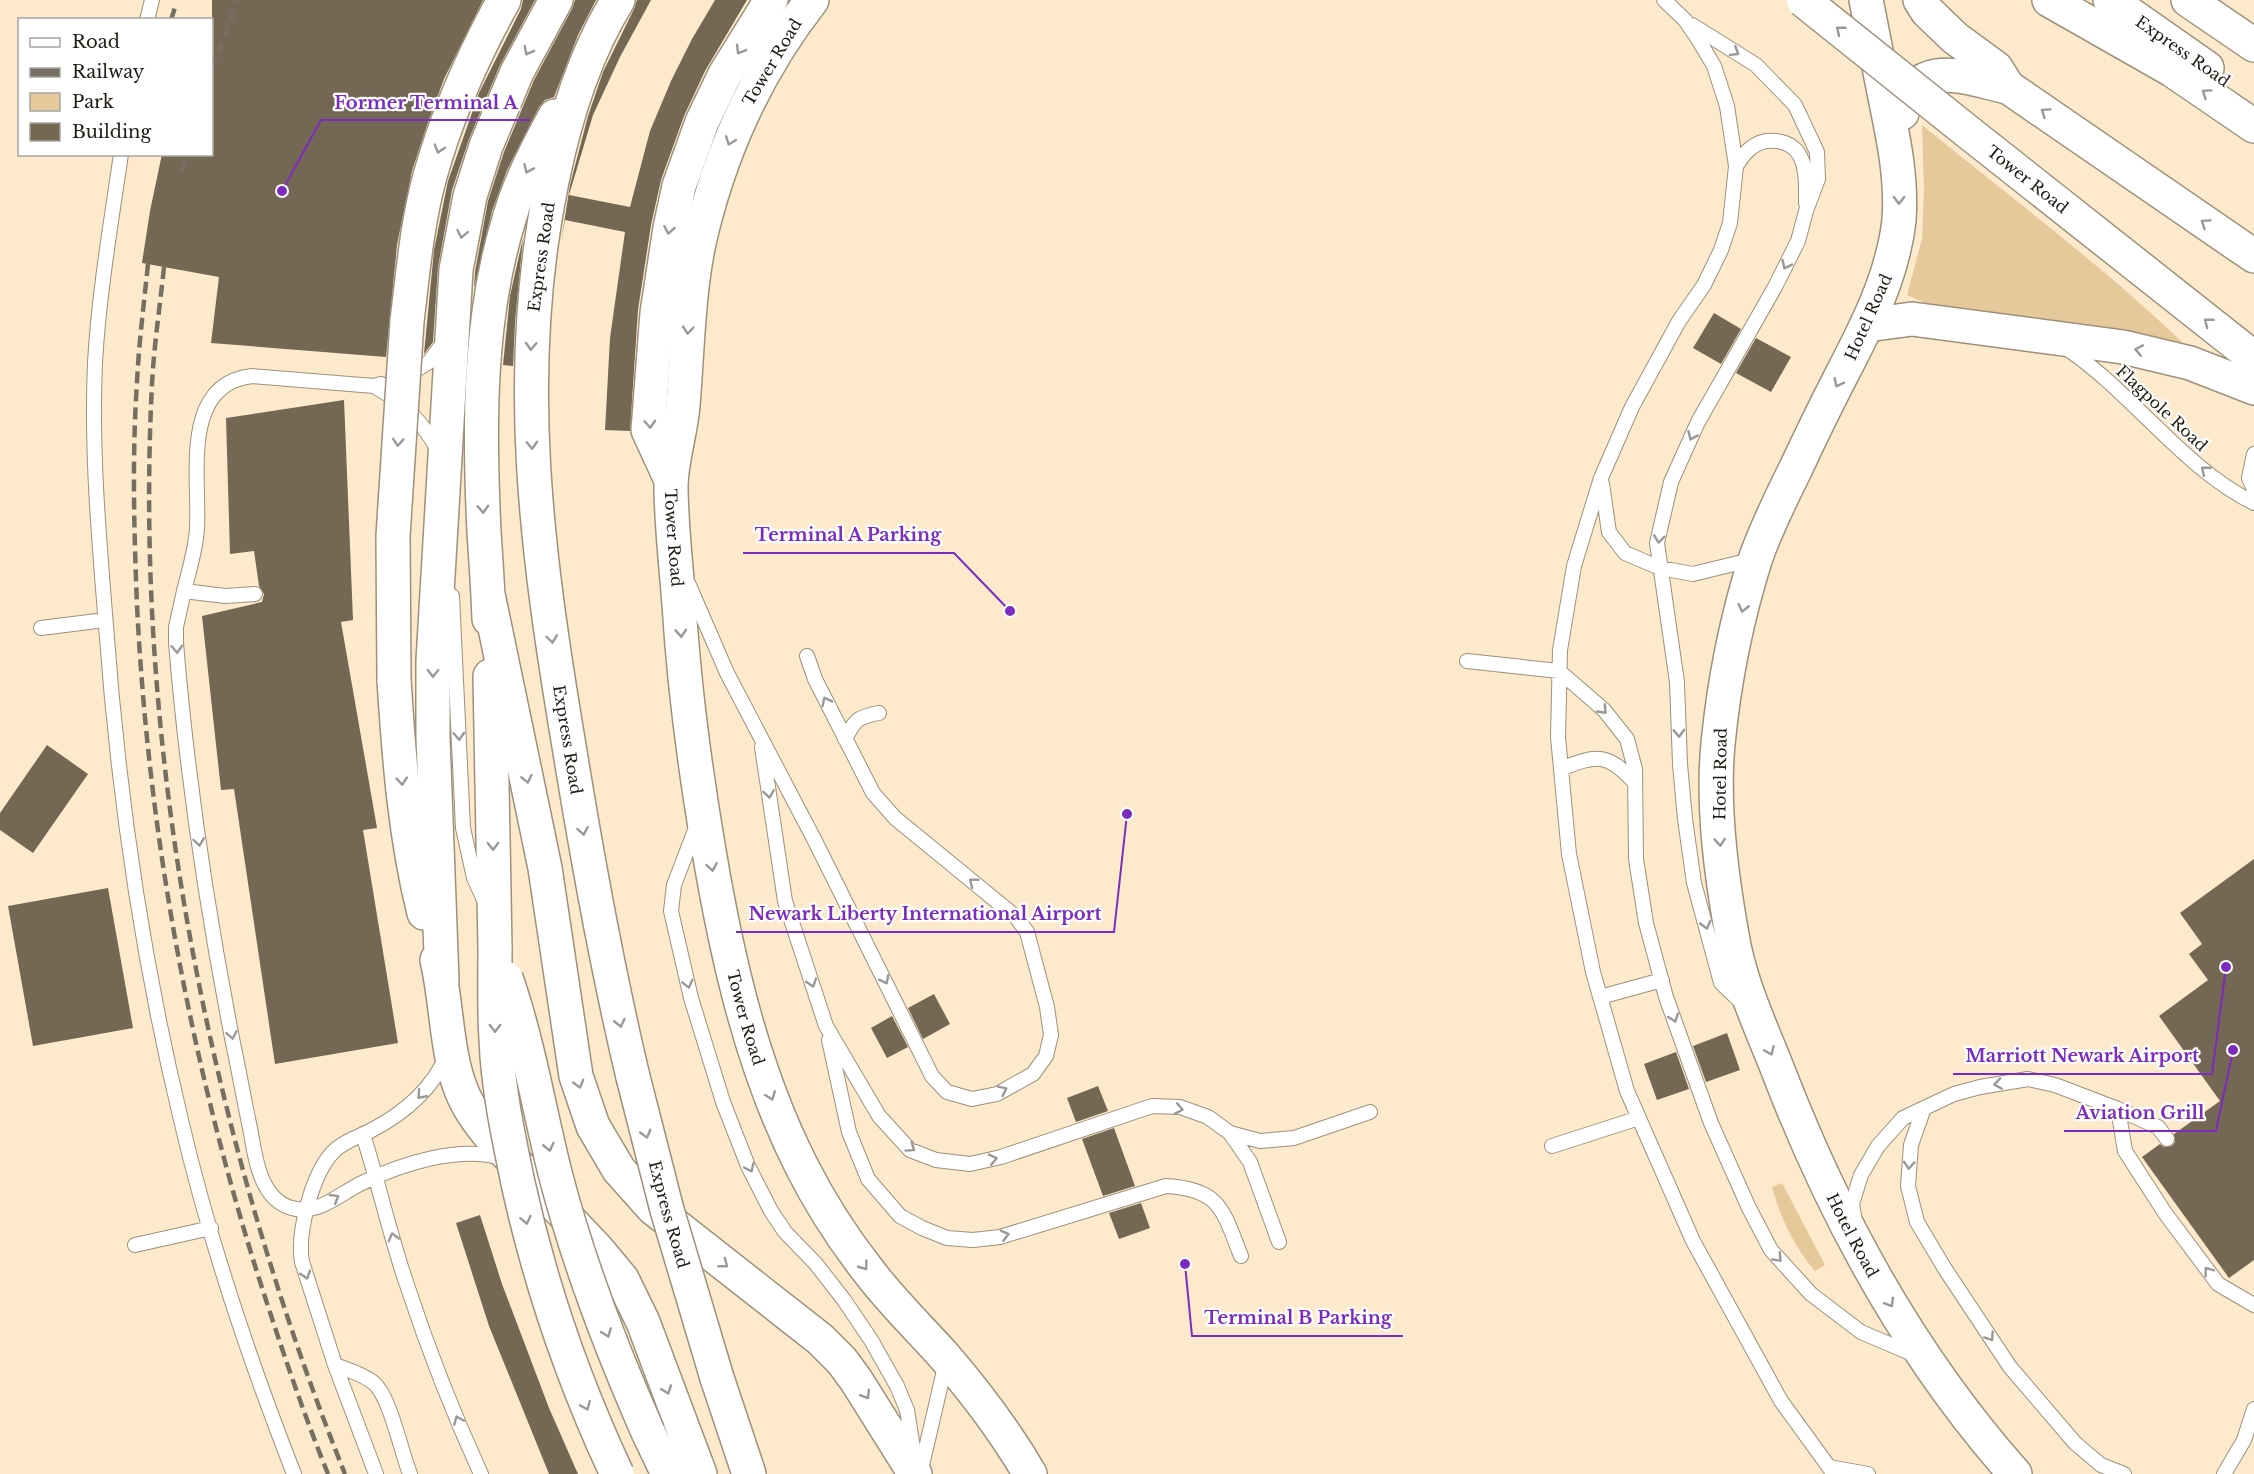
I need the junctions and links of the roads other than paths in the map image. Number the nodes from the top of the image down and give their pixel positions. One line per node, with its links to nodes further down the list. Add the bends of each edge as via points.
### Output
1 (152, 0): 14 (lane)
2 (504, 0): 56 (street, one-way to 56, bridge, via 446,126 430,178 407,321 394,501 392,574 398,743 410,841)
3 (556, 0): 26 (street, one-way to 26, via 517,72 477,171 460,244)
4 (771, 0): 34 (street, Tower Road, one-way to 34, via 724,76 702,122 669,228 657,313 648,430)
5 (812, 0): 34 (street, Tower Road, one-way to 34, via 752,91 714,188 700,244 683,408)
6 (1664, 0): 15 (lane)
7 (1803, 0): 28 (street, Tower Road, one-way to 7, bridge)
8 (1866, 0): 20 (street, Hotel Road)
9 (1920, 0): 17 (street, via 1955,38 1996,68)
10 (2049, 0): 19 (street, one-way to 10, via 2172,70)
11 (2110, 0): 18 (street, Express Road)
12 (2188, 0): 16 (street)
13 (611, 12): 42 (street, one-way to 42, via 541,141 519,188 503,238 488,318 483,387 482,478); 90 (street, Express Road, one-way to 90, bridge, via 562,134 539,249 530,387 537,514 554,652 618,1015 661,1188)
14 (148, 18)
15 (1685, 20): 22 (lane, via 1714,66 1727,106); 23 (lane, one-way to 23, via 1756,65 1795,105 1817,152 1818,179)
16 (2254, 45)
17 (2008, 87): 20 (street, via 1953,74 1922,81 1906,99); 24 (street, one-way to 17)
18 (2254, 104)
19 (2254, 126)
20 (1896, 151): 25 (street, Hotel Road, one-way to 25, via 1900,184 1895,244)
21 (121, 156): 43 (lane, via 100,304 94,384)
22 (1736, 166): 23 (lane, via 1751,147 1771,140 1788,144 1800,156); 33 (lane, via 1730,223 1721,250 1632,406)
23 (1806, 211): 39 (lane, one-way to 39, via 1798,241 1780,278 1698,422 1671,482 1657,543)
24 (2254, 256)
25 (1867, 325): 27 (street, via 1912,319); 37 (street, Hotel Road, one-way to 37)
26 (452, 327): 29 (lane, via 429,362 391,383); 32 (street)
27 (2049, 337): 30 (street, one-way to 27, via 2168,357); 36 (lane, Flagpole Road, one-way to 27, via 2203,469 2112,383)
28 (2254, 358)
29 (375, 386): 32 (lane, via 411,411 438,450); 40 (lane, via 252,376 229,382 220,390 199,425 197,531)
30 (2254, 388)
31 (2254, 454): 35 (lane, via 2249,478)
32 (445, 468): 54 (lane, one-way to 54, via 463,828 474,878); 56 (street, one-way to 56, via 432,699)
33 (1601, 478): 39 (lane, via 1609,532 1625,553); 47 (lane, via 1574,566)
34 (671, 480): 38 (street, Tower Road)
35 (2254, 489)
36 (2254, 503)
37 (1758, 551): 39 (lane, via 1742,562 1693,574); 58 (street, Hotel Road, one-way to 58, via 1733,649 1718,747 1720,846 1732,937 1743,983)
38 (675, 554): 49 (lane, via 727,673); 53 (street, Tower Road, one-way to 53, via 686,704)
39 (1660, 568): 58 (lane, one-way to 58, via 1677,682 1682,786 1694,882 1721,983)
40 (184, 591): 41 (lane, via 225,596); 71 (lane, one-way to 71, via 176,642 188,774 210,917 257,1165 275,1199 285,1206)
41 (255, 594)
42 (489, 599): 54 (street, one-way to 54); 91 (street, one-way to 91, via 547,876 576,1076 593,1126 619,1170 653,1208 842,1360)
43 (105, 620): 44 (lane); 72 (lane, via 140,919 171,1078)
44 (41, 628)
45 (807, 656): 50 (lane, one-way to 45, via 814,679)
46 (1467, 661): 47 (lane)
47 (1559, 671): 51 (lane); 52 (lane, one-way to 52, via 1604,710 1627,738)
48 (879, 713): 50 (lane, via 853,722)
49 (760, 736): 50 (lane, one-way to 50, via 932,1076 947,1092 972,1099 997,1094 1033,1074 1046,1056 1051,1035 1027,932 1016,917 895,818 873,793); 59 (lane, one-way to 59, via 785,901)
50 (845, 739)
51 (1561, 769): 52 (lane, via 1585,759 1604,759 1620,766); 57 (lane, via 1569,854)
52 (1635, 783): 55 (lane, via 1636,860 1646,923)
53 (702, 809): 79 (street, Tower Road, one-way to 79, via 745,1016 769,1093 790,1142 814,1189 855,1253); 91 (lane, one-way to 91, via 674,885 671,911 711,1068 738,1142 771,1211 844,1300 897,1386 907,1410)
54 (495, 935): 87 (street, one-way to 87, bridge, via 498,1064 509,1144 529,1233 575,1379); 88 (street, one-way to 88, bridge, via 580,1257 615,1353)
55 (1662, 980): 57 (lane); 78 (lane, one-way to 78, via 1711,1124 1771,1251 1811,1294 1861,1332)
56 (442, 981): 60 (street)
57 (1600, 998): 64 (lane)
58 (1757, 1018): 75 (street, Hotel Road, one-way to 75, via 1822,1177)
59 (826, 1026): 65 (lane, one-way to 65, via 879,1116 910,1150 936,1160 970,1164 1001,1157 1152,1106 1180,1107 1208,1117); 76 (lane, one-way to 76, via 849,1132 868,1179 900,1216 947,1238 974,1240 1000,1237 1166,1186 1187,1187 1208,1196 1220,1207)
60 (451, 1045): 66 (lane, one-way to 66, via 436,1074 413,1103); 69 (street, via 468,1106)
61 (1924, 1108): 62 (lane, one-way to 61, via 2028,1079 1954,1094); 75 (lane, via 1903,1118 1878,1146 1861,1175 1852,1204); 95 (lane, one-way to 95, via 1911,1145 1908,1175 1917,1222 2010,1367 2074,1443 2101,1465)
62 (2118, 1109): 67 (lane, via 2158,1127); 77 (lane, one-way to 62, via 2218,1284 2165,1213 2125,1151)
63 (1370, 1112): 65 (lane, via 1294,1138 1260,1141)
64 (1638, 1118): 68 (lane); 82 (lane, via 1693,1241 1780,1401)
65 (1230, 1133): 73 (lane, via 1250,1162)
66 (363, 1134): 70 (lane); 71 (lane, via 344,1144 326,1161)
67 (2167, 1139)
68 (1552, 1146)
69 (518, 1166): 70 (lane, via 495,1156 447,1155); 89 (street, one-way to 89, via 622,1279 643,1322)
70 (376, 1176): 71 (lane, one-way to 70); 86 (lane, one-way to 70, via 421,1326)
71 (306, 1210): 80 (lane, one-way to 80, via 299,1248)
72 (211, 1228): 74 (lane); 83 (lane)
73 (1279, 1242)
74 (135, 1245)
75 (1861, 1255): 78 (street, Hotel Road, one-way to 78)
76 (1241, 1256)
77 (2254, 1305)
78 (1926, 1359): 94 (street, Hotel Road, via 1968,1419)
79 (947, 1360): 91 (lane); 92 (street, Tower Road)
80 (335, 1365): 84 (lane); 85 (lane, via 374,1383 386,1398)
81 (2254, 1409): 96 (lane, via 2244,1440)
82 (1832, 1471): 93 (lane)
83 (294, 1474)
84 (376, 1474)
85 (410, 1474)
86 (482, 1474)
87 (617, 1474)
88 (668, 1474)
89 (700, 1474)
90 (749, 1474)
91 (917, 1474)
92 (1030, 1474)
93 (1868, 1474)
94 (2015, 1474)
95 (2124, 1474)
96 (2224, 1474)

